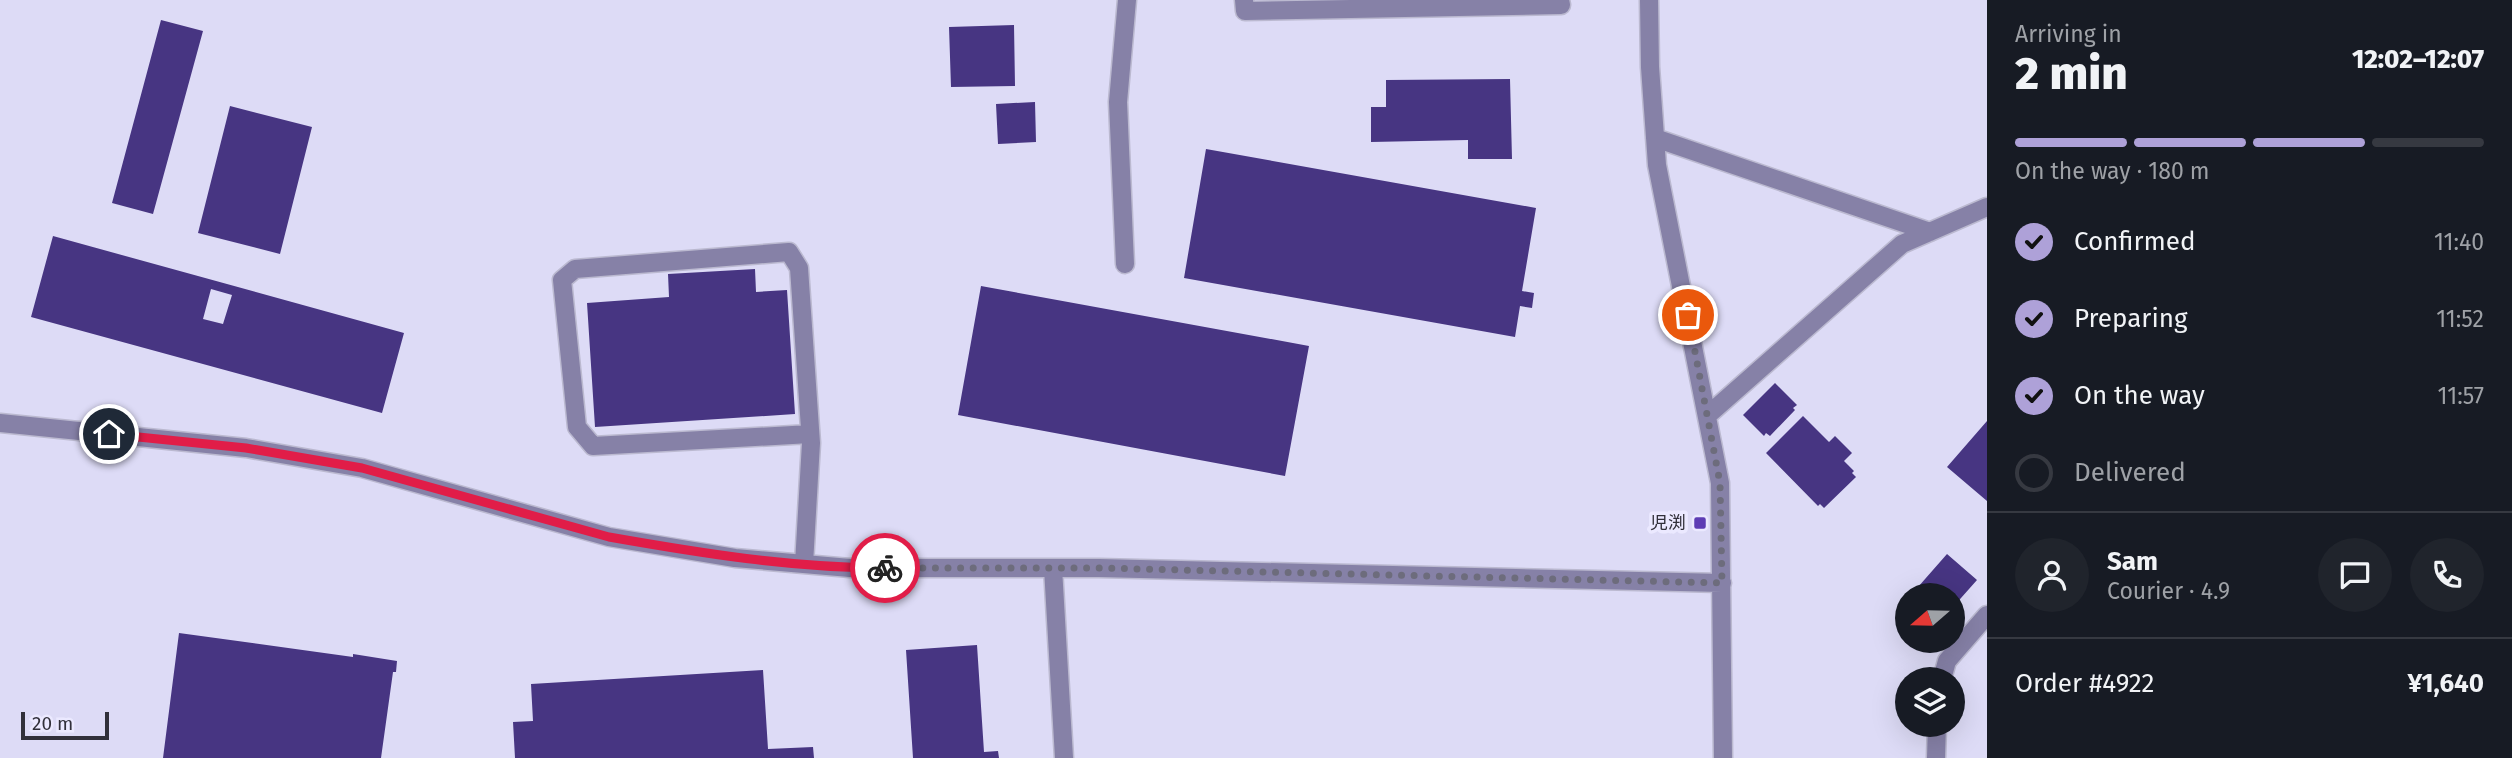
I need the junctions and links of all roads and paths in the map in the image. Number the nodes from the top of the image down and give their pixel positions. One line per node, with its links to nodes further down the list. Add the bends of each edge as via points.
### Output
1 (1126, 0): 8 (street, via 1118,102)
2 (1244, 0): 3 (street, via 1245,11 1560,5)
3 (1560, 0)
4 (1649, 0): 5 (street)
5 (1655, 138): 7 (street); 9 (street)
6 (1987, 207): 7 (street)
7 (1930, 232): 9 (street, via 1902,244)
8 (1125, 264)
9 (1708, 415): 14 (street, via 1720,483)
10 (0, 423): 12 (street, via 246,448 362,468 609,537 734,558)
11 (810, 434): 11 (street, via 799,268 789,252 575,269 562,280 577,427 593,446); 12 (street)
12 (804, 564): 13 (street)
13 (1054, 568): 14 (street); 18 (street)
14 (1722, 583): 19 (street)
15 (1987, 615): 16 (street)
16 (1945, 667)
17 (1937, 737): 20 (street)
18 (1064, 758)
19 (1723, 758)
20 (1936, 758)

